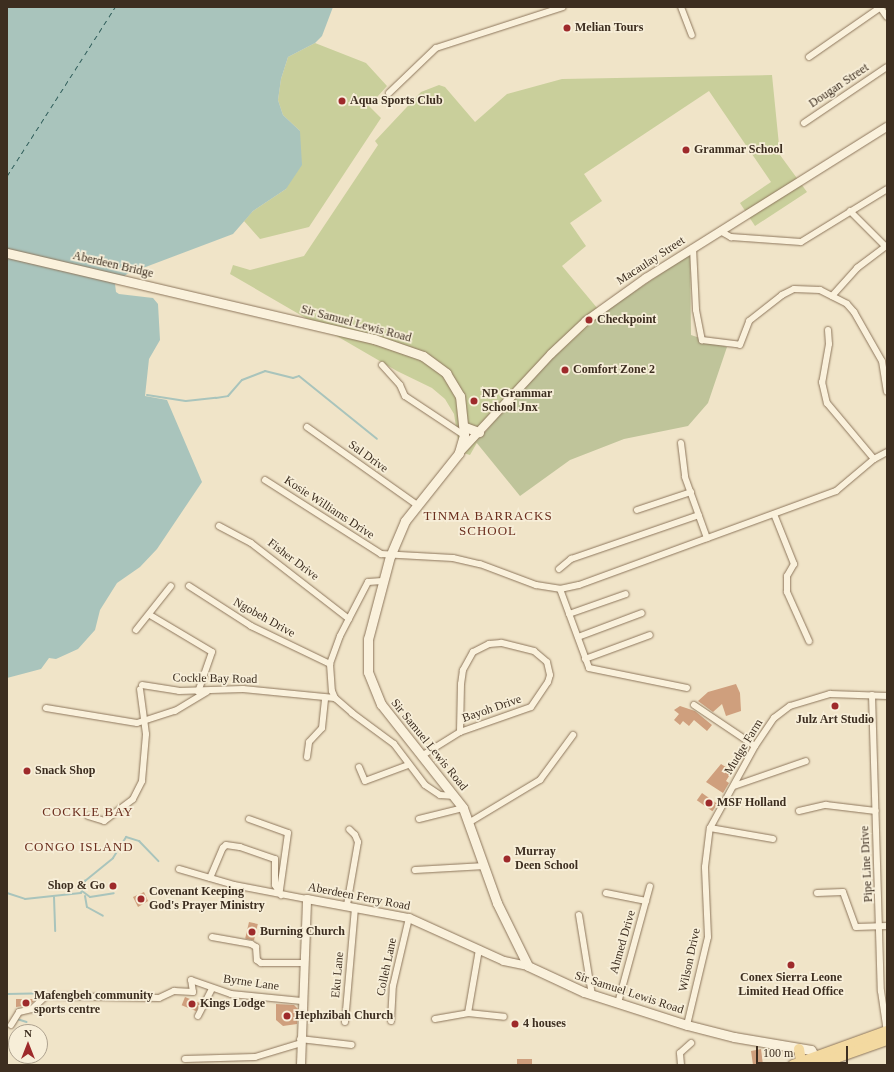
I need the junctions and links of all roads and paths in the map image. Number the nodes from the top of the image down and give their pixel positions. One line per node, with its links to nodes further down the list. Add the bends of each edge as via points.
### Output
1 (563, 7): 8 (street, via 436,48)
2 (681, 7): 5 (street)
3 (880, 7): 4 (street); 6 (street)
4 (887, 17)
5 (692, 35)
6 (809, 57)
7 (887, 66): 9 (street, Dougan Street)
8 (389, 93)
9 (804, 123)
10 (887, 127): 13 (street, Macaulay Street)
11 (887, 189): 12 (street)
12 (850, 211): 13 (street, via 801,242 731,238); 14 (street)
13 (720, 231): 15 (street, Macaulay Street)
14 (886, 246): 17 (street, via 857,268)
15 (694, 248): 17 (street, via 701,337 706,342 740,345 749,321 782,295 807,288); 24 (street, Macaulay Street, via 586,321 545,359)
16 (7, 253): 18 (main road, Aberdeen Bridge)
17 (832, 296): 21 (street, via 854,312 879,354 885,369)
18 (214, 301): 23 (main road, Sir Samuel Lewis Road, via 374,338 423,356 436,364 455,385 462,405)
19 (828, 330): 28 (street, via 830,344 822,382 827,402)
20 (382, 364): 23 (street, via 400,385 404,396)
21 (887, 392)
22 (307, 427): 31 (street, Sal Drive)
23 (464, 431): 24 (main road); 27 (main road, Sir Samuel Lewis Road)
24 (479, 432): 27 (street, Macaulay Street)
25 (681, 443): 30 (street)
26 (887, 452): 28 (street)
27 (459, 453): 31 (main road, Sir Samuel Lewis Road)
28 (874, 459): 33 (street, via 836,491)
29 (266, 480): 37 (street, Kosie Williams Drive)
30 (691, 492): 32 (street); 34 (street)
31 (417, 505): 37 (main road, Sir Samuel Lewis Road)
32 (637, 510)
33 (774, 514): 36 (street); 51 (street, via 794,564 787,576 787,592)
34 (699, 515): 36 (street); 38 (street, via 571,559)
35 (219, 526): 47 (street, Fisher Drive, via 250,543)
36 (707, 538): 42 (street, via 579,585)
37 (385, 555): 39 (main road, Sir Samuel Lewis Road); 42 (street, via 453,558 480,564 536,585)
38 (559, 569)
39 (382, 581): 47 (street, via 368,582); 67 (main road, Sir Samuel Lewis Road, via 368,639 368,672 381,704)
40 (171, 586): 46 (street)
41 (189, 586): 53 (street, Ngobeh Drive, via 250,626)
42 (560, 589): 45 (street)
43 (626, 594): 45 (street)
44 (642, 613): 50 (street)
45 (569, 614): 50 (street)
46 (150, 615): 48 (street); 56 (street, via 212,652)
47 (349, 619): 53 (street)
48 (136, 630)
49 (650, 635): 52 (street)
50 (578, 637): 52 (street)
51 (809, 641)
52 (585, 659): 54 (street, via 589,668 599,672 623,674)
53 (330, 664): 60 (street, via 330,684)
54 (687, 688)
55 (208, 691): 56 (street, Cockle Bay Road); 59 (street, Cockle Bay Road, via 243,689); 63 (street, via 174,711)
56 (198, 692): 63 (street, Cockle Bay Road, via 141,687)
57 (872, 695): 58 (street, Mudge Farm); 66 (street, Mudge Farm, via 830,694 790,706 774,718); 76 (street, Pipe Line Drive)
58 (887, 696)
59 (325, 698): 60 (street, Cockle Bay Road); 68 (street, via 322,728 309,742)
60 (335, 698): 70 (street, via 394,744)
61 (694, 705): 66 (street)
62 (46, 708): 63 (street)
63 (145, 721): 77 (street, via 144,770 133,800 104,821)
64 (460, 732): 64 (street, Bayoh Drive, via 463,670 473,652 489,644 501,643 534,651 547,662 550,675 548,682 531,707); 67 (street, Bayoh Drive)
65 (573, 735): 80 (street, via 540,780)
66 (756, 746): 72 (street, Mudge Farm)
67 (423, 755): 73 (main road, Sir Samuel Lewis Road)
68 (307, 757)
69 (806, 761): 72 (street)
70 (408, 765): 71 (street, via 365,781); 73 (street, via 434,791)
71 (359, 767)
72 (734, 786): 81 (street, Mudge Farm)
73 (456, 796): 74 (main road, Sir Samuel Lewis Road)
74 (463, 808): 79 (street); 80 (main road, Sir Samuel Lewis Road)
75 (799, 811): 76 (street, via 826,805)
76 (876, 811): 97 (street, Pipe Line Drive)
77 (88, 816)
78 (248, 819): 89 (street, via 288,833)
79 (419, 819)
80 (470, 822): 84 (main road, Sir Samuel Lewis Road)
81 (710, 828): 83 (street); 113 (street, Wilson Drive, via 705,867 708,937)
82 (349, 830): 94 (street, Eku Lane, via 356,835 358,842)
83 (773, 839)
84 (485, 866): 86 (street); 101 (main road, Sir Samuel Lewis Road, via 498,903)
85 (179, 869): 87 (street, Aberdeen Ferry Road)
86 (415, 870)
87 (210, 878): 89 (street, Aberdeen Ferry Road); 89 (street, via 223,848 231,845 275,859 275,885)
88 (650, 886): 93 (street, Ahmed Drive)
89 (281, 892): 92 (street, Aberdeen Ferry Road)
90 (606, 893): 93 (street)
91 (817, 893): 97 (street, via 844,892 856,927)
92 (307, 899): 94 (street, Aberdeen Ferry Road); 100 (street)
93 (646, 901): 105 (street, Ahmed Drive)
94 (351, 906): 96 (street, Aberdeen Ferry Road); 111 (street, Eku Lane)
95 (579, 915): 103 (street)
96 (410, 918): 99 (street, Aberdeen Ferry Road); 110 (street, Colleh Lane, via 393,986)
97 (884, 926): 114 (street, Pipe Line Drive, via 881,991)
98 (212, 937): 100 (street, via 251,944 256,947 257,960 261,963)
99 (479, 949): 101 (street, Aberdeen Ferry Road, via 511,964); 106 (street)
100 (303, 963): 104 (street)
101 (528, 966): 103 (main road, Sir Samuel Lewis Road, via 559,983)
102 (212, 989): 104 (street, Byrne Lane, via 247,997); 107 (street); 112 (street, Byrne Lane, via 191,980 193,992 174,991 159,998 46,996 32,1009 19,1012)
103 (592, 995): 105 (main road, Sir Samuel Lewis Road)
104 (302, 1001): 116 (street)
105 (618, 1003): 113 (main road, Sir Samuel Lewis Road)
106 (468, 1013): 108 (street); 109 (street)
107 (198, 1016)
108 (504, 1017)
109 (435, 1019)
110 (391, 1021)
111 (345, 1022)
112 (12, 1024)
113 (687, 1025): 119 (main road, Sir Samuel Lewis Road)
114 (887, 1032): 121 (main road, via 828,1051)
115 (887, 1040): 121 (main road)
116 (301, 1041): 118 (street); 120 (street, via 255,1057); 122 (street)
117 (691, 1043): 123 (street, via 680,1053)
118 (352, 1046)
119 (799, 1049): 121 (main road)
120 (185, 1059)
121 (810, 1061)
122 (301, 1065)
123 (681, 1065)

